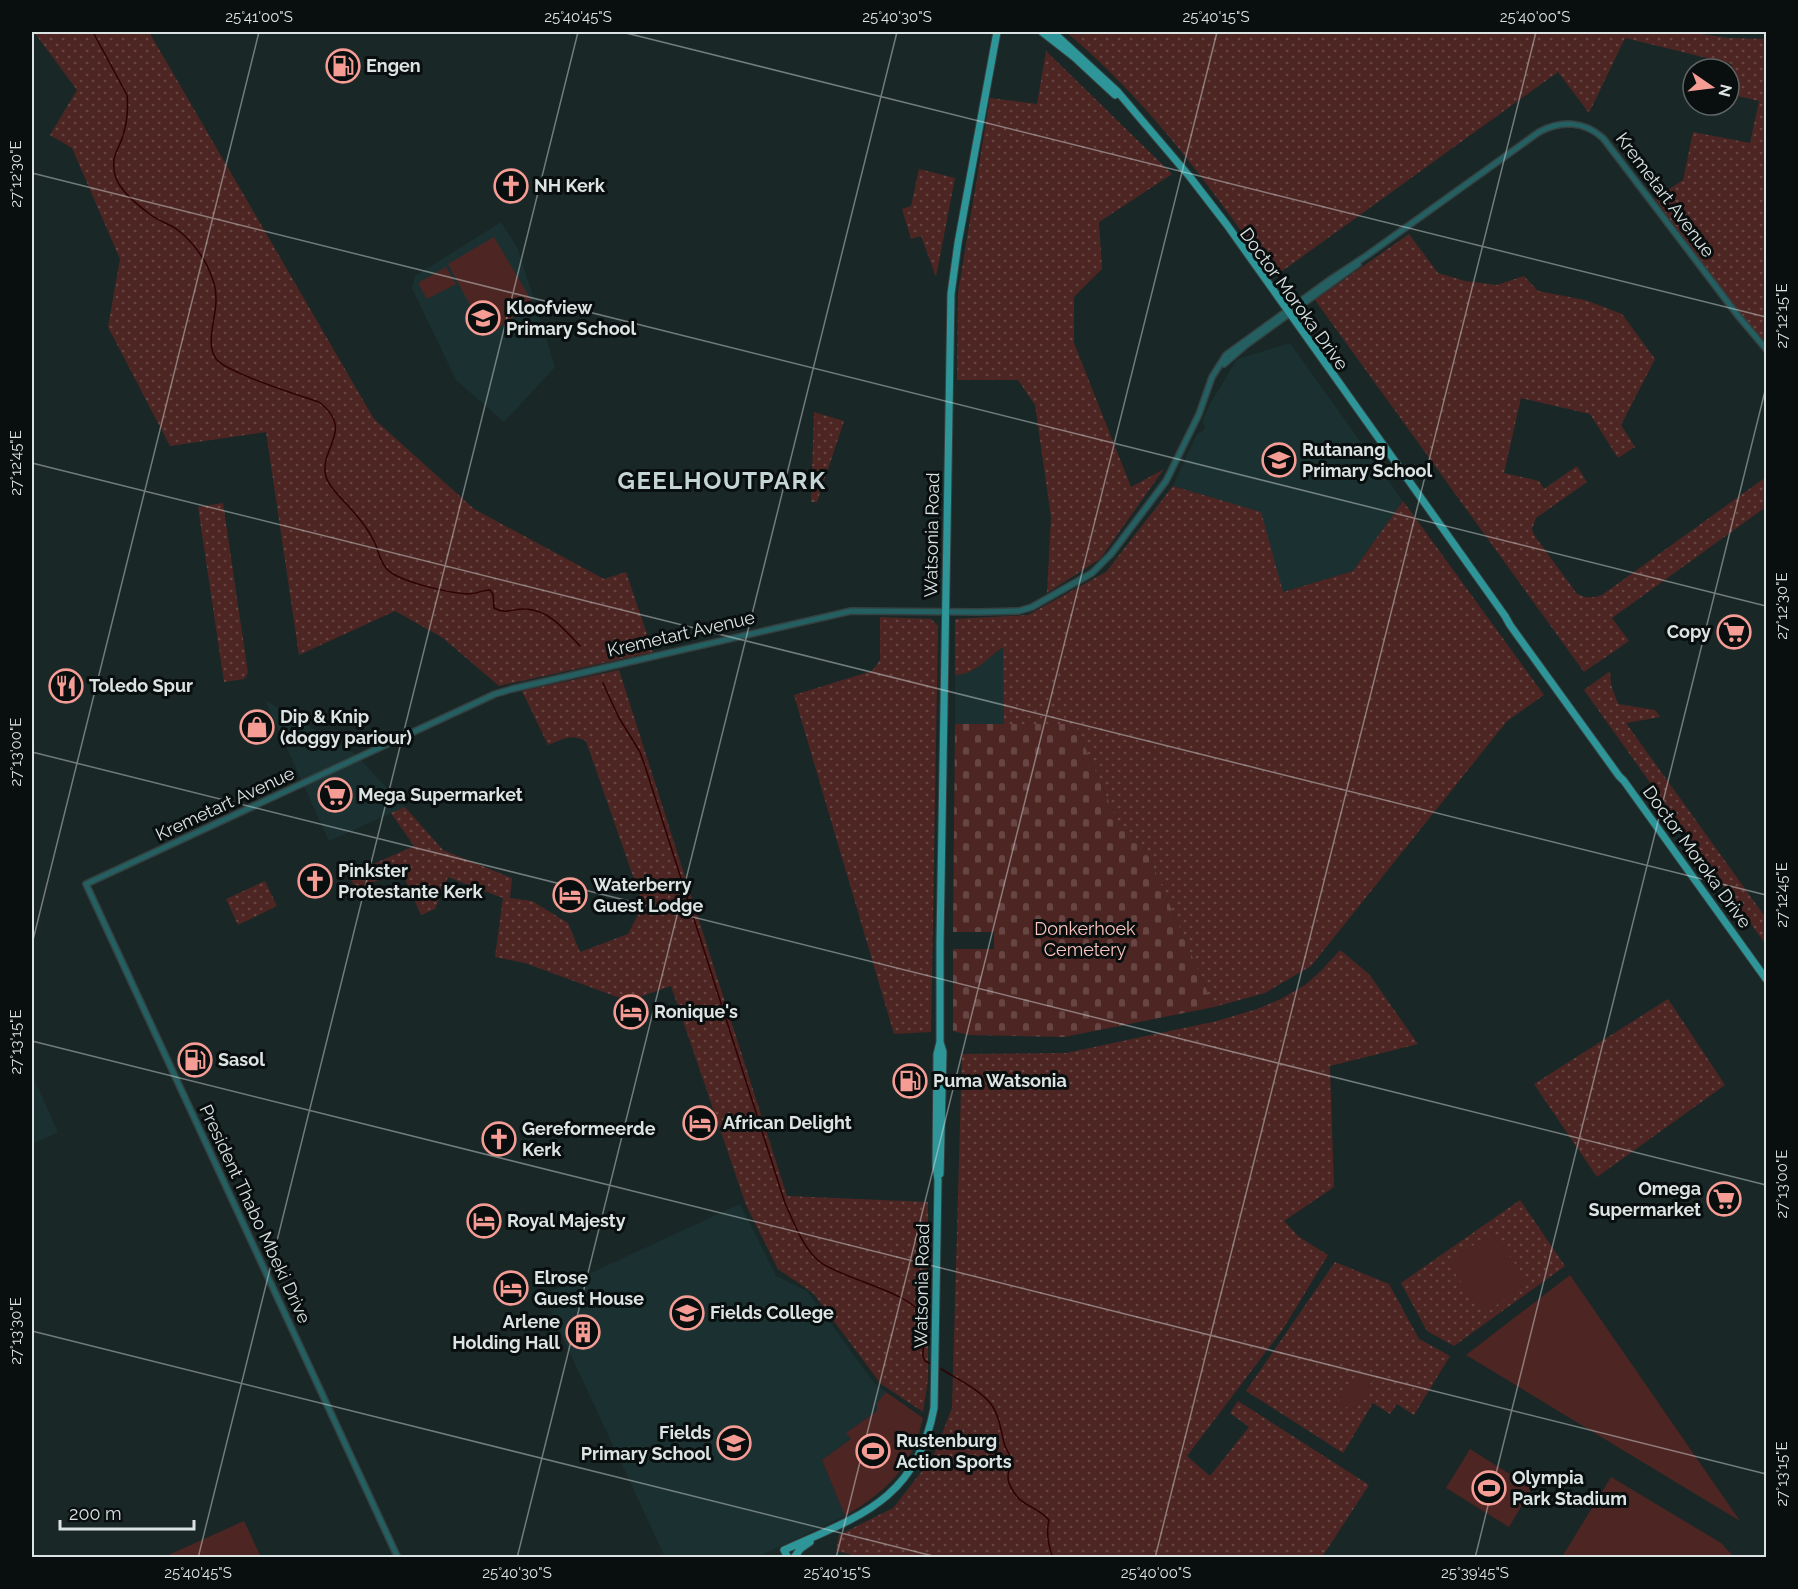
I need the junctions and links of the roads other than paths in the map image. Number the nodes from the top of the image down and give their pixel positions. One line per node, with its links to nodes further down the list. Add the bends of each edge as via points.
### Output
1 (997, 32): 7 (main road, Watsonia Road, via 951,294)
2 (1042, 32): 4 (main road, Doctor Moroka Drive)
3 (1053, 32): 4 (main road, Doctor Moroka Drive)
4 (1131, 108): 5 (main road, Doctor Moroka Drive, via 1190,177)
5 (1288, 313): 6 (street, Kremetart Avenue, via 1539,132 1556,124 1580,124 1603,138); 7 (street, Kremetart Avenue, via 1228,359 1210,385 1166,481 1098,569 1026,610); 9 (main road, Doctor Moroka Drive, via 1558,694)
6 (1767, 349)
7 (947, 611): 8 (street, Kremetart Avenue, via 871,609 835,614 503,691); 10 (main road, Watsonia Road, via 940,929 943,1064 933,1415 925,1444 904,1479 884,1500)
8 (86, 884): 11 (street, President Thabo Mbeki Drive)
9 (1767, 979)
10 (819, 1534): 12 (main road, via 784,1550); 13 (main road)
11 (398, 1557)
12 (788, 1557)
13 (794, 1557)

